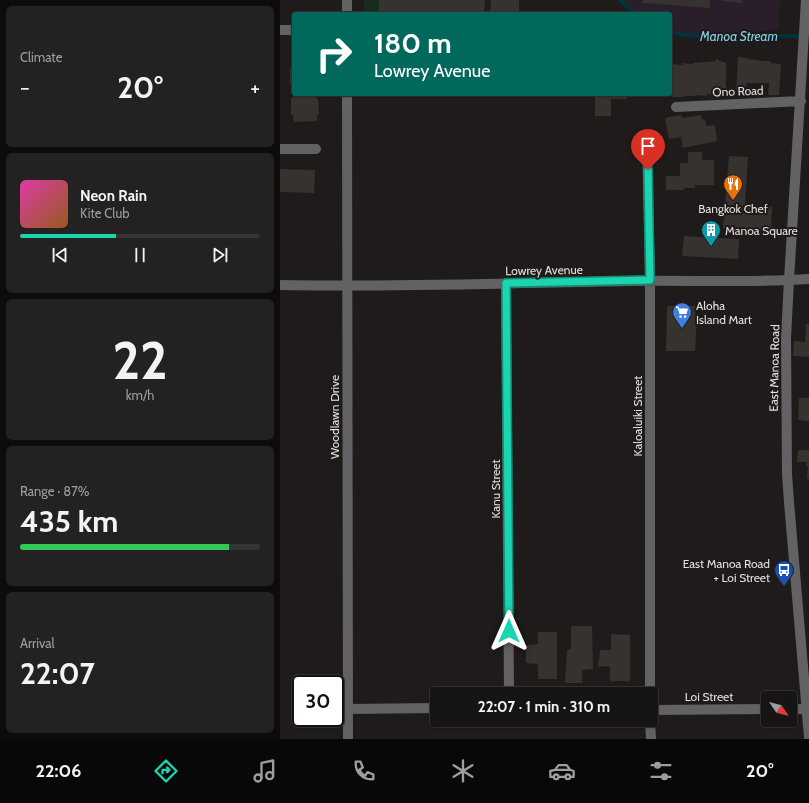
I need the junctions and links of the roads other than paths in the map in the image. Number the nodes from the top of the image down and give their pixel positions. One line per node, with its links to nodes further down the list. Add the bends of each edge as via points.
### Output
1 (346, 0): 3 (street)
2 (806, 0): 7 (street, East Manoa Road)
3 (347, 12)
4 (280, 30): 5 (street)
5 (292, 30)
6 (347, 96): 17 (street, Woodlawn Drive)
7 (801, 102): 8 (street, Ono Road); 14 (street, East Manoa Road)
8 (676, 107)
9 (647, 139): 13 (street, Kaloaluiki Street)
10 (280, 149): 11 (street)
11 (316, 149)
12 (809, 279): 14 (street, Lowrey Avenue)
13 (650, 280): 14 (street, Lowrey Avenue); 15 (street, Lowrey Avenue); 20 (street, Kaloaluiki Street)
14 (788, 280): 18 (street, East Manoa Road, via 787,474)
15 (506, 283): 17 (street, Lowrey Avenue); 19 (street, Kanu Street)
16 (280, 285): 17 (street, Lowrey Avenue)
17 (346, 286): 22 (street, Woodlawn Drive)
18 (805, 650): 25 (street, East Manoa Road)
19 (509, 687)
20 (650, 687)
21 (430, 708): 22 (street)
22 (347, 709): 29 (street, Woodlawn Drive)
23 (761, 709): 26 (street, Loi Street)
24 (797, 709): 25 (street)
25 (806, 709): 28 (street, East Manoa Road)
26 (658, 710)
27 (650, 727): 30 (street)
28 (809, 737)
29 (348, 739)
30 (651, 739)

